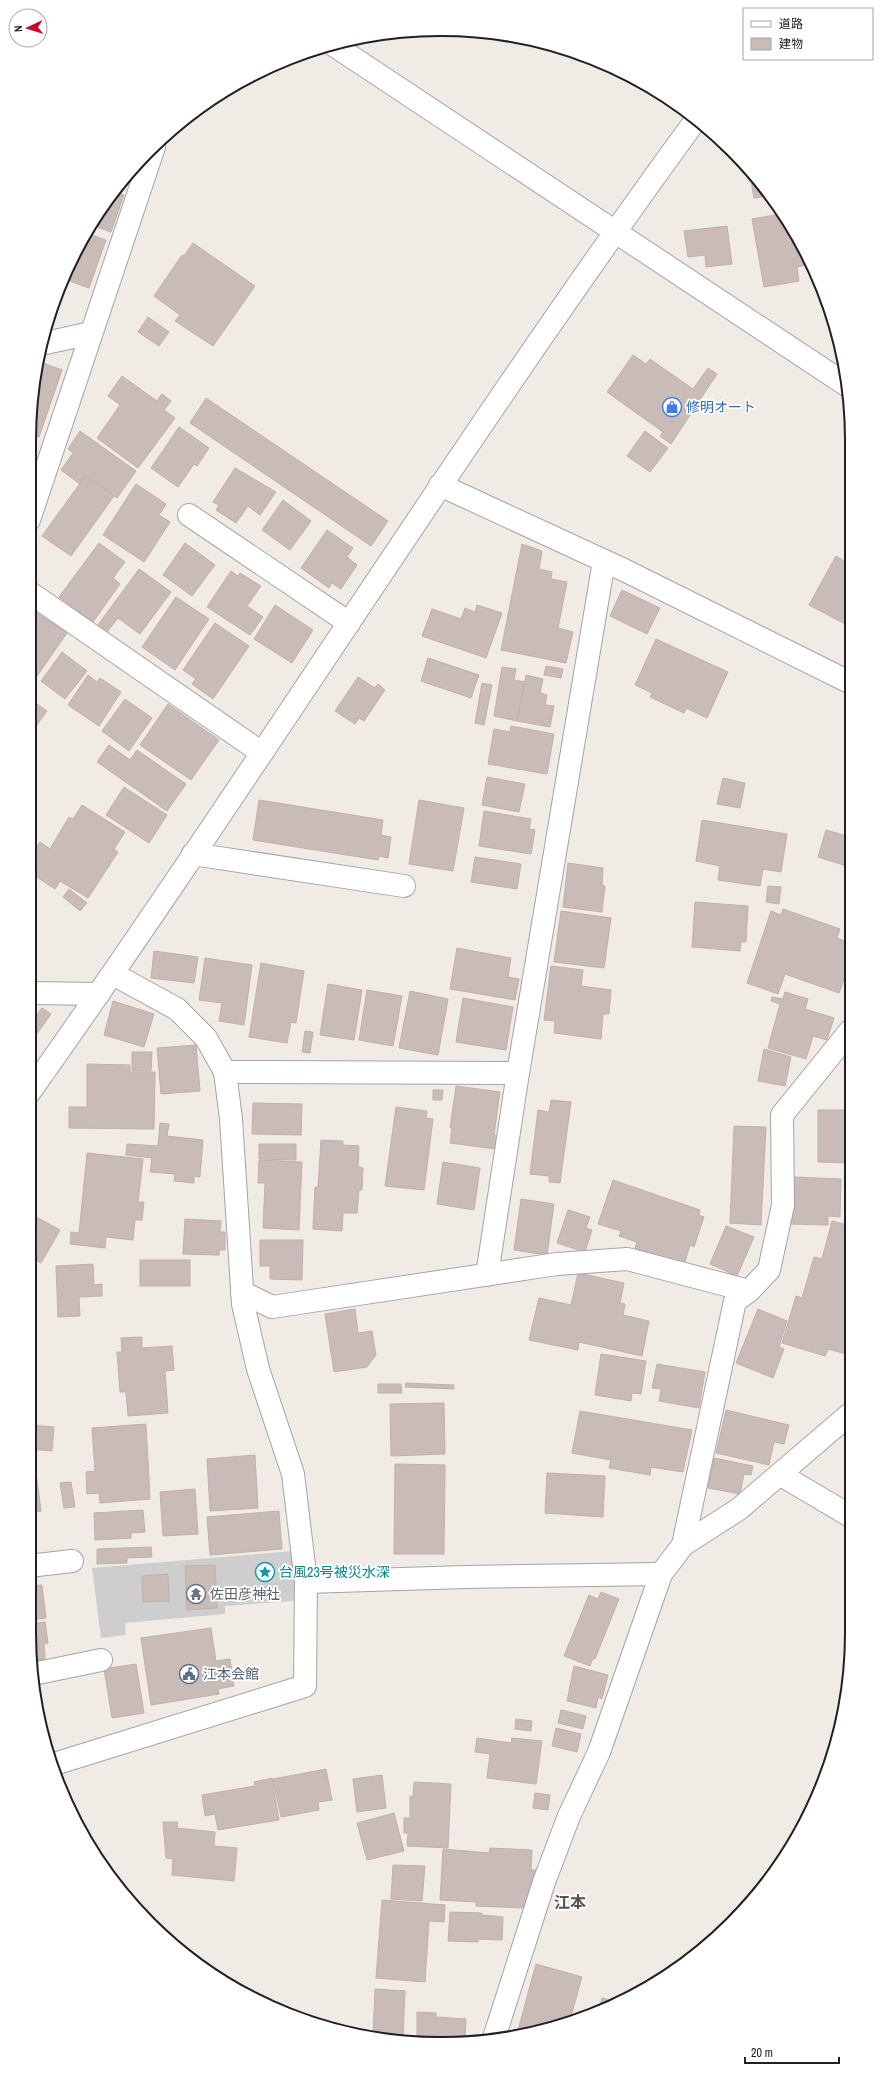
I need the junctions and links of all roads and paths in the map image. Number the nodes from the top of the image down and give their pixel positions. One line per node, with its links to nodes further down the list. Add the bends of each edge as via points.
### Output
1 (340, 49): 4 (street)
2 (692, 124): 4 (street)
3 (148, 161): 5 (street)
4 (614, 230): 7 (street); 8 (street)
5 (91, 333): 6 (street); 9 (street)
6 (49, 342)
7 (841, 381)
8 (440, 485): 11 (street); 13 (street)
9 (36, 499)
10 (189, 515): 13 (street)
11 (604, 561): 14 (street); 23 (street)
12 (36, 597): 15 (street)
13 (349, 623): 15 (street)
14 (845, 680)
15 (262, 753): 16 (street)
16 (193, 854): 17 (street); 18 (street)
17 (404, 886)
18 (113, 974): 20 (street); 22 (street, via 177,1010 206,1038)
19 (36, 993): 20 (street)
20 (99, 994): 24 (street)
21 (845, 1037): 26 (street, via 782,1115 783,1205 768,1270)
22 (225, 1072): 23 (street); 27 (street, via 231,1119)
23 (518, 1073): 25 (street)
24 (36, 1084)
25 (487, 1275): 26 (street, via 557,1264 627,1259); 27 (street, via 272,1307)
26 (749, 1291): 31 (street, via 735,1301)
27 (242, 1292): 35 (street, via 258,1369 293,1474)
28 (845, 1417): 29 (street)
29 (781, 1475): 30 (street); 31 (street, via 738,1509)
30 (845, 1513)
31 (683, 1544): 34 (street)
32 (72, 1561): 33 (street)
33 (36, 1565)
34 (661, 1574): 35 (street); 39 (street, via 599,1752 569,1816 544,1882)
35 (306, 1582): 38 (street, via 306,1686)
36 (101, 1660): 37 (street)
37 (38, 1673)
38 (57, 1763)
39 (495, 2034)

